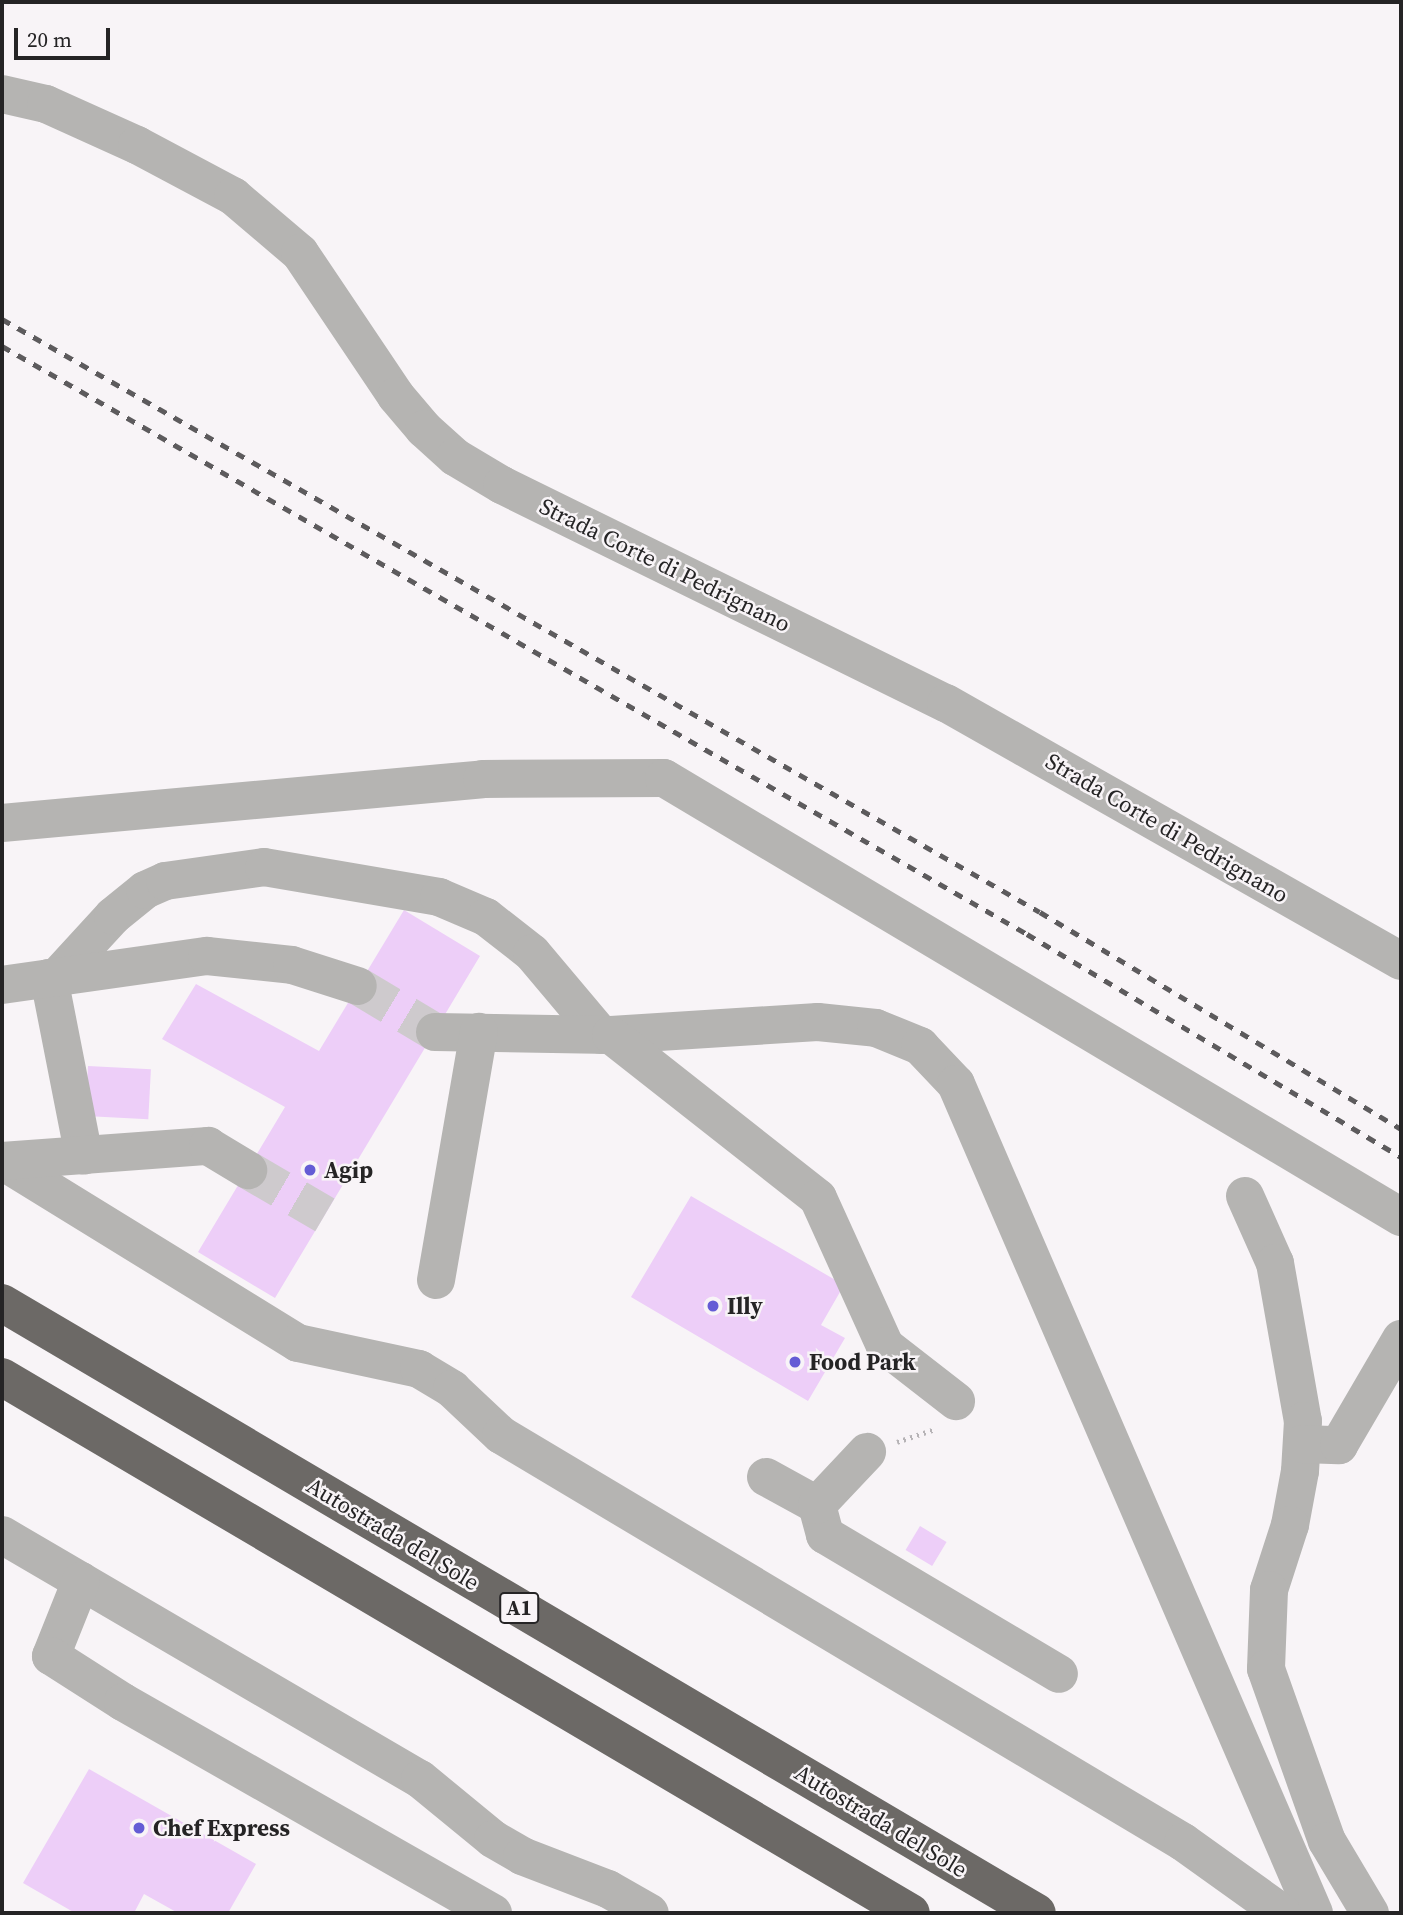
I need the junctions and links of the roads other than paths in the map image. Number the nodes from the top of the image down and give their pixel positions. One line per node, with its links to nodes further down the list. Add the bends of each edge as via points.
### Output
1 (2, 94): 3 (street, Strada Corte di Pedrignano, via 46,104 233,196 300,253 396,396 455,457 502,485 946,703)
2 (2, 823): 14 (street, via 482,779 664,778)
3 (1401, 961)
4 (53, 977): 5 (street); 6 (street, via 207,956 292,965); 9 (street, via 145,890 175,879 264,867 439,897 478,913 532,953); 10 (street)
5 (2, 985)
6 (358, 986)
7 (435, 1032): 8 (street)
8 (479, 1032): 9 (street); 15 (street)
9 (606, 1035): 19 (street, via 818,1198 885,1346); 32 (street, via 818,1022 877,1028 920,1046 956,1084)
10 (84, 1156): 11 (street); 12 (street, via 208,1146)
11 (2, 1161): 31 (street, via 298,1343 419,1369 452,1389 501,1435 1183,1842)
12 (248, 1170)
13 (1245, 1196): 20 (street, via 1275,1263 1303,1421)
14 (1401, 1217)
15 (436, 1280)
16 (2, 1303): 30 (highway, Autostrada del Sole / A1)
17 (1401, 1339): 20 (street, via 1339,1445)
18 (2, 1377): 29 (highway)
19 (947, 1415)
20 (1302, 1444): 33 (street, via 1290,1525 1269,1590 1266,1669 1327,1841)
21 (867, 1452): 23 (street)
22 (765, 1477): 23 (street)
23 (817, 1505): 26 (street, via 825,1535)
24 (2, 1535): 25 (street)
25 (81, 1581): 27 (street, via 51,1656 123,1702); 28 (street, via 420,1779 493,1839 522,1856 608,1889)
26 (1059, 1674)
27 (493, 1913)
28 (650, 1913)
29 (911, 1913)
30 (1037, 1913)
31 (1282, 1913)
32 (1314, 1913)
33 (1370, 1913)

